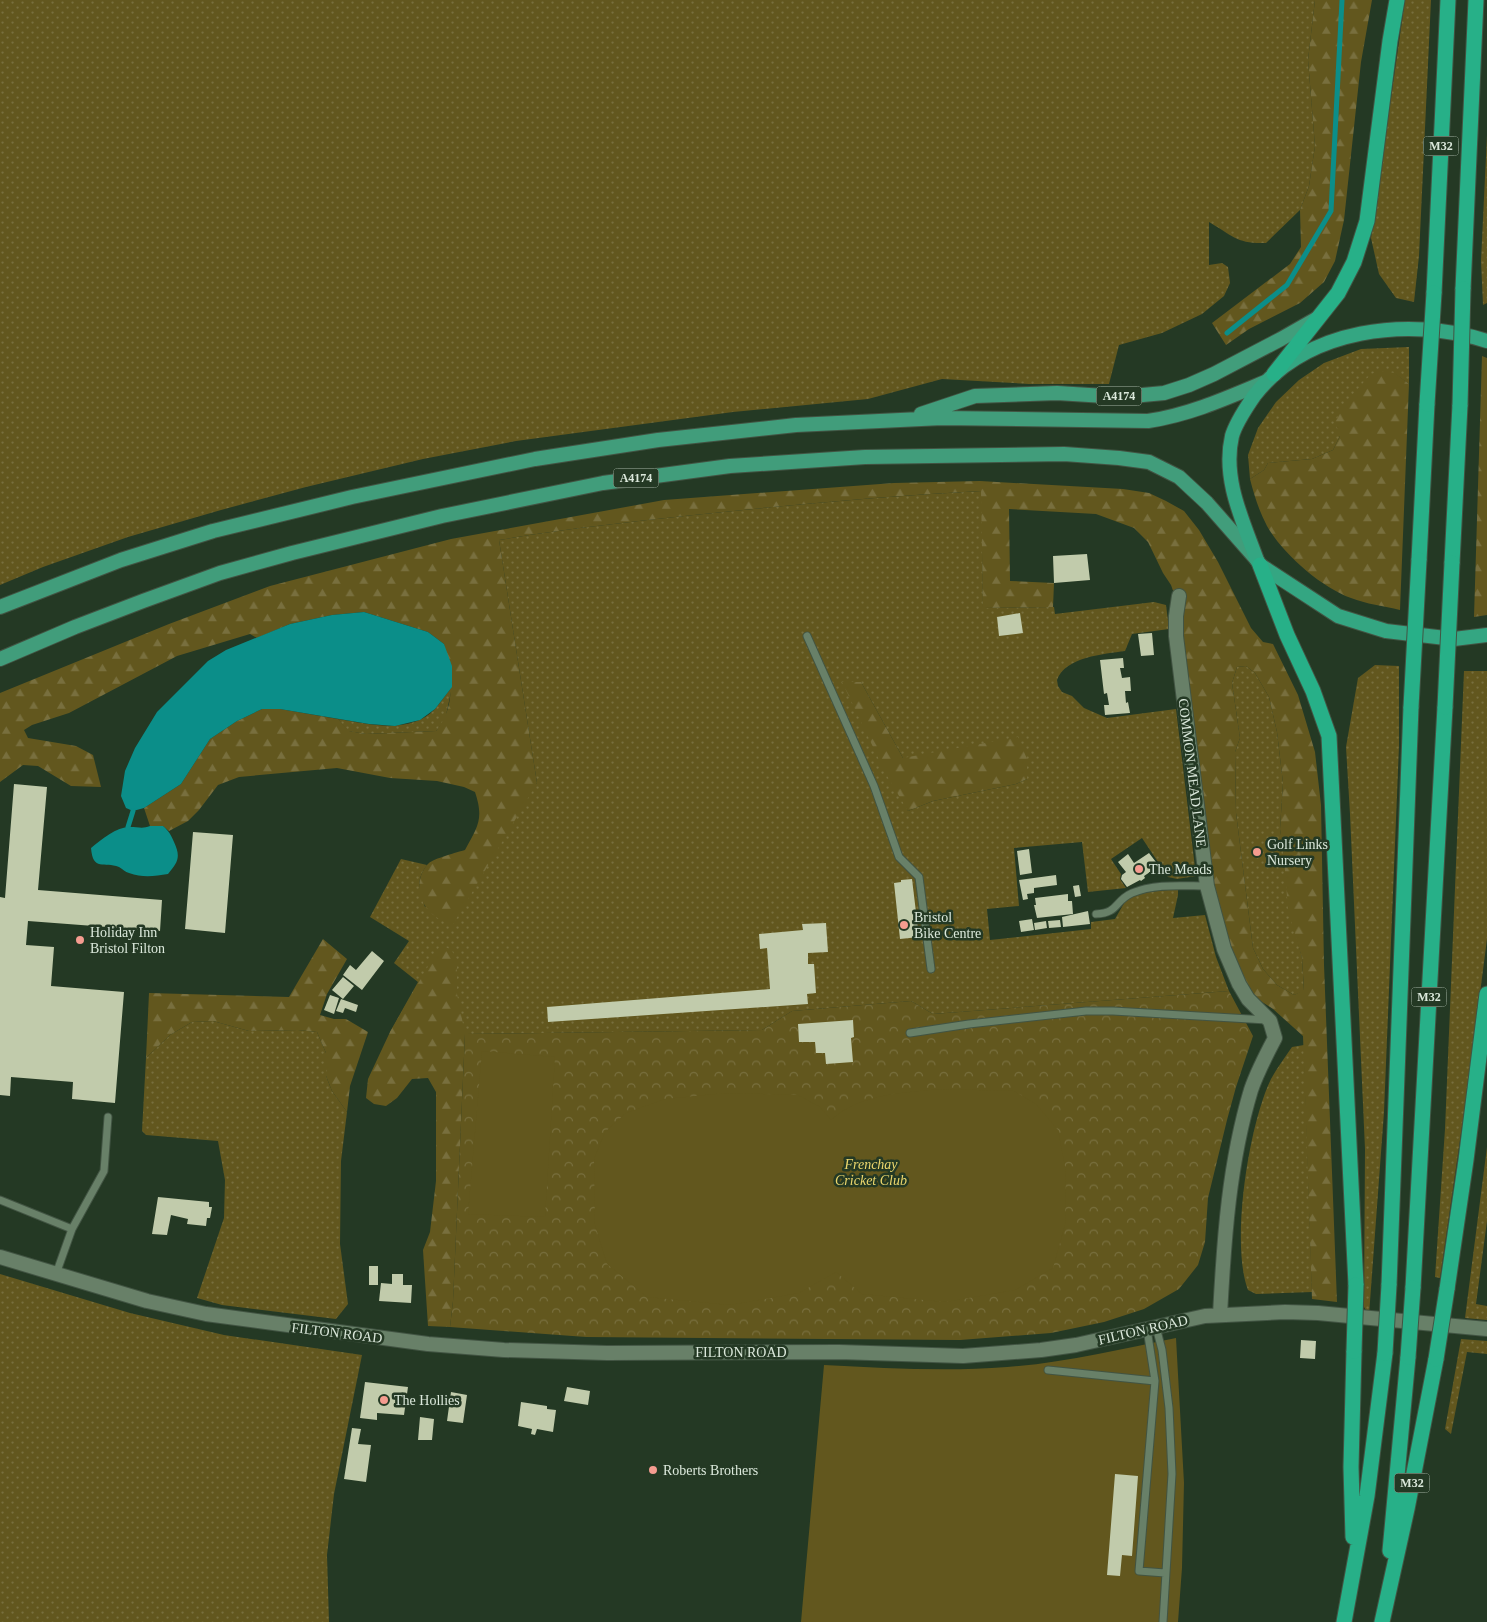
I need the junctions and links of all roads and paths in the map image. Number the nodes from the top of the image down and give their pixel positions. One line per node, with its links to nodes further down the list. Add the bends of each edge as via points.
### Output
1 (1397, 0): 4 (highway, via 1367,221 1354,262 1338,293)
2 (1448, 0): 30 (highway, M32, bridge, via 1411,708 1385,1353 1367,1496)
3 (1476, 0): 32 (highway, M32, bridge, via 1462,289 1460,405 1413,1288)
4 (1318, 318): 6 (highway); 7 (main road, A4174, via 1214,374 1164,393 975,396)
5 (1487, 341): 6 (highway, via 1443,331 1412,329 1361,333 1326,343)
6 (1270, 378): 7 (main road, A4174, via 1199,409 1148,421); 8 (highway, via 1244,411 1232,436 1229,468 1236,502)
7 (906, 419): 10 (main road, A4174, via 796,425 658,440 432,479 213,531 121,560)
8 (1259, 563): 11 (highway, via 1338,616 1386,631 1454,639); 13 (main road, A4174, via 1186,483 1149,462 1064,454 865,457 730,466 603,482 442,516 292,553 220,573); 30 (highway, M32, bridge, via 1286,635 1313,691 1328,736 1356,1286)
9 (1179, 596): 14 (street, COMMON MEAD LANE, via 1176,636)
10 (0, 607)
11 (1487, 635)
12 (807, 636): 16 (lane, via 874,786 898,857 919,877)
13 (0, 659)
14 (1207, 886): 15 (lane, via 1150,887 1123,898 1112,911); 18 (street, COMMON MEAD LANE, via 1224,949 1239,984 1248,999)
15 (1096, 914)
16 (931, 969)
17 (1487, 994): 32 (highway, M32, bridge, via 1436,1359 1408,1509)
18 (1270, 1020): 19 (lane, via 1086,1011); 25 (street, via 1275,1038 1252,1089 1232,1177)
19 (910, 1033)
20 (108, 1117): 22 (lane, via 104,1171)
21 (0, 1200): 22 (lane)
22 (72, 1229): 24 (lane)
23 (0, 1257): 24 (street, FILTON ROAD)
24 (56, 1274): 26 (street, FILTON ROAD, via 147,1301 206,1314 419,1343 504,1350 963,1356 1076,1345)
25 (1220, 1314): 26 (street, FILTON ROAD); 27 (street, FILTON ROAD, via 1318,1313)
26 (1152, 1328): 29 (lane); 31 (lane, via 1162,1350 1169,1408 1172,1474)
27 (1487, 1329)
28 (1048, 1370): 29 (lane)
29 (1155, 1381): 31 (lane, via 1139,1571)
30 (1353, 1568): 34 (highway, M32)
31 (1165, 1573): 33 (lane)
32 (1383, 1615)
33 (1163, 1622)
34 (1344, 1622)

